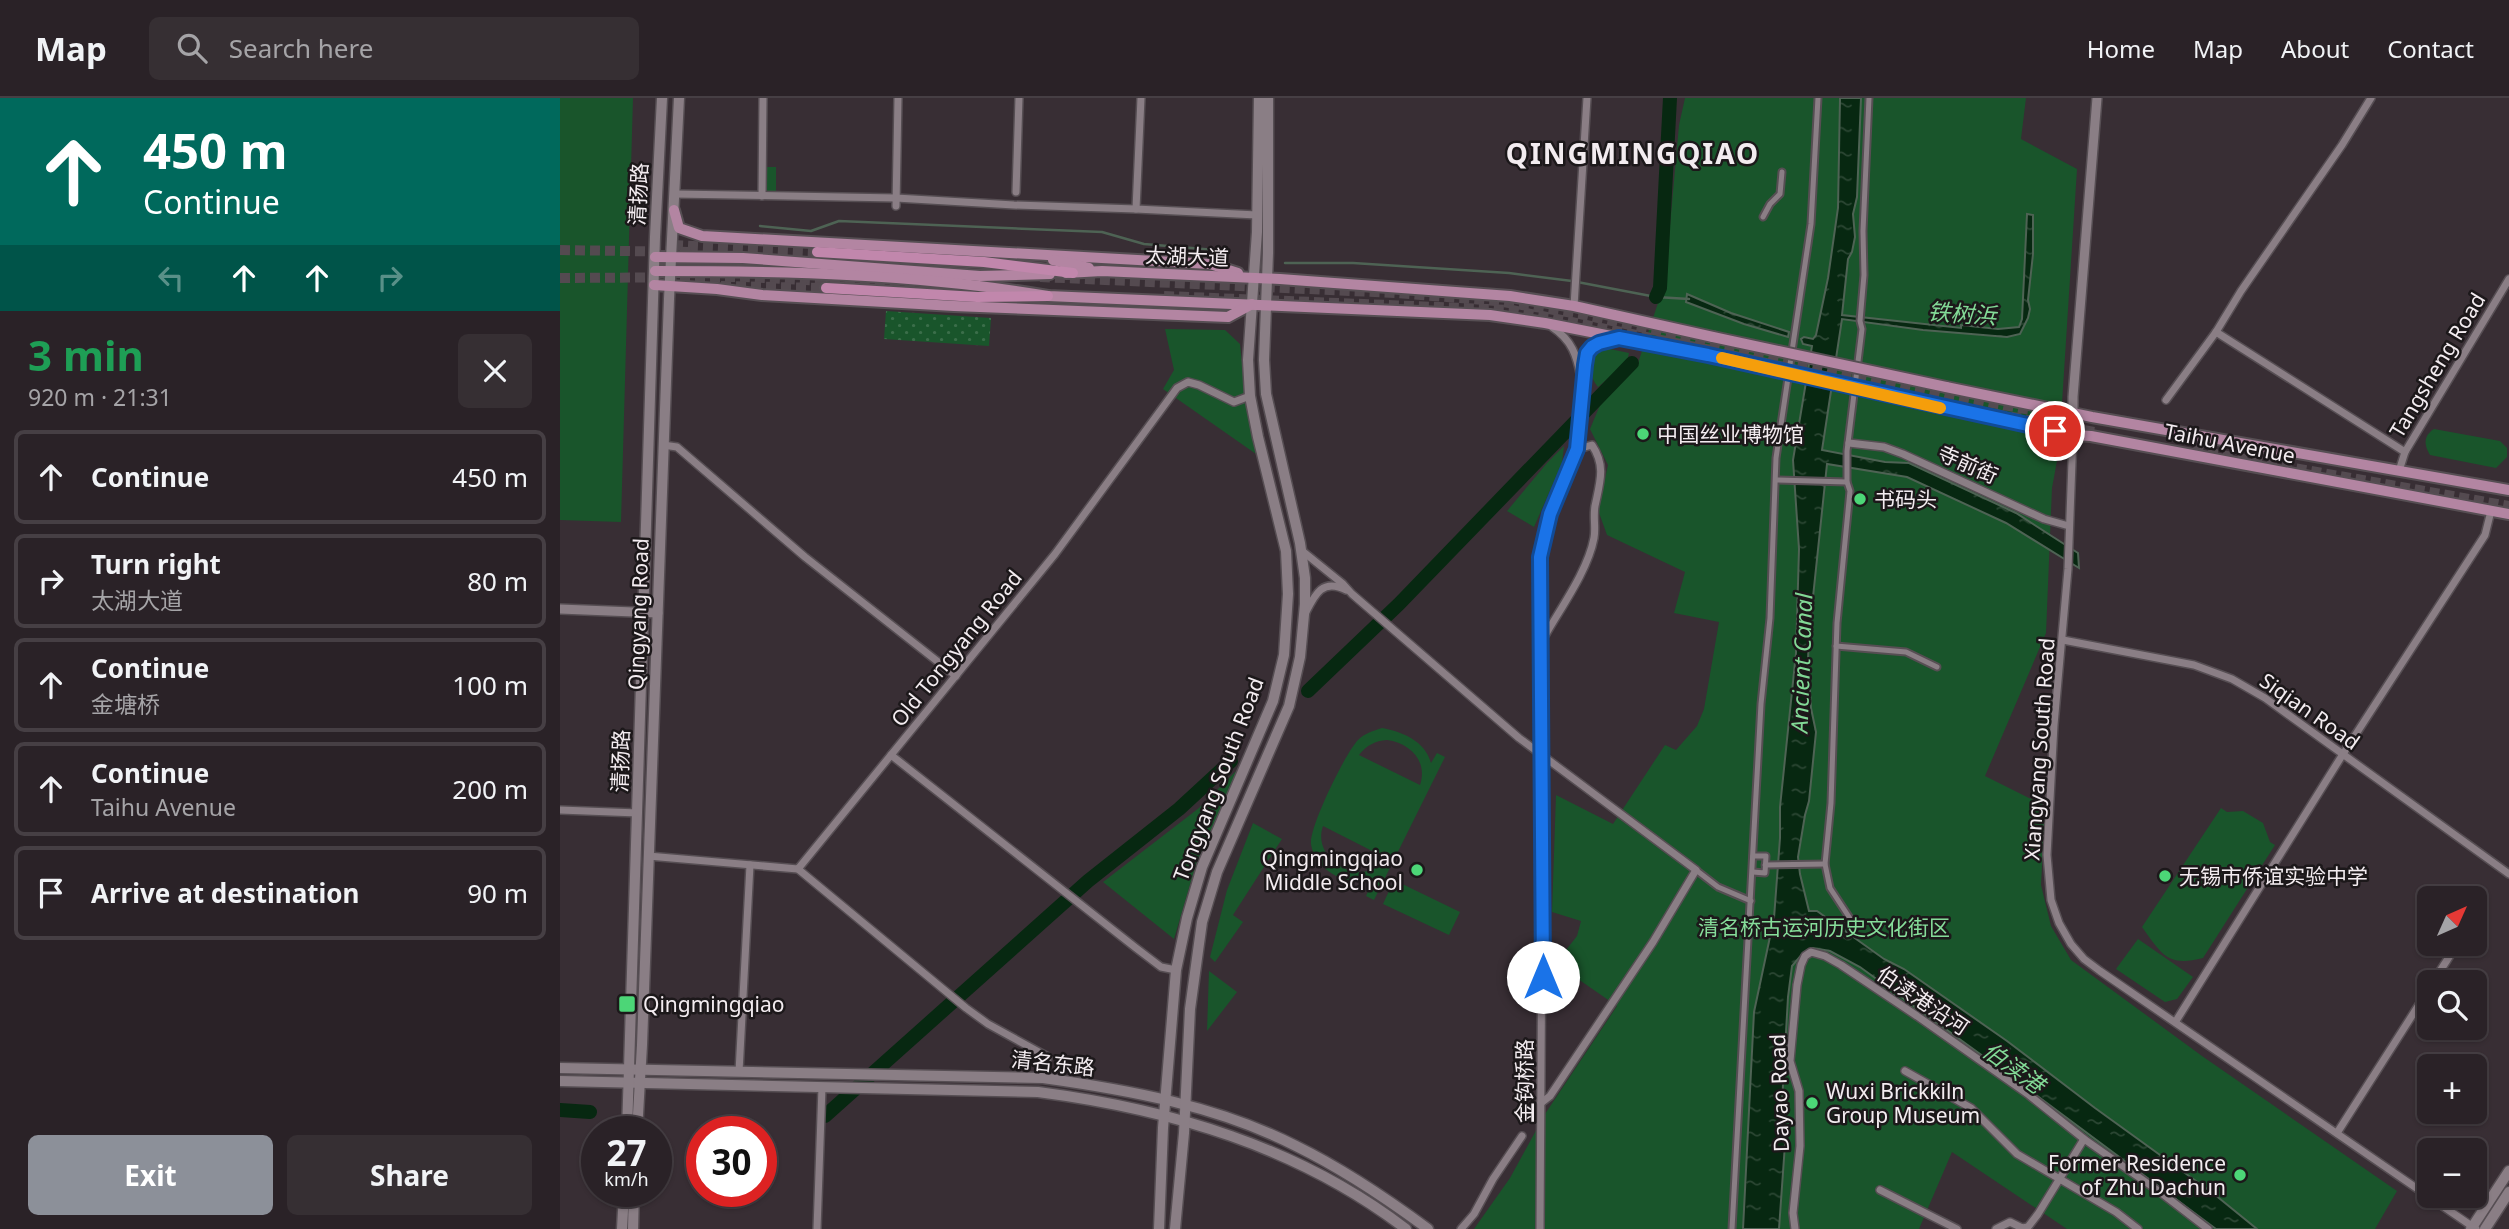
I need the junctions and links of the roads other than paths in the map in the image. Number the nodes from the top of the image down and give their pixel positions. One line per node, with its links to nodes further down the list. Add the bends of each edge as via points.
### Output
1 (662, 98): 25 (main road, 清扬路)
2 (679, 98): 16 (main road, Qingyang Road)
3 (763, 98): 17 (street)
4 (898, 98): 18 (street)
5 (1019, 98): 15 (street)
6 (1141, 98): 19 (street)
7 (1259, 98): 21 (main road, Tongyang South Road)
8 (1268, 98): 32 (main road, Tongyang South Road)
9 (1587, 98): 40 (street)
10 (1818, 98): 55 (street, via 1811,224 1788,366)
11 (1869, 98): 51 (street, via 1862,329)
12 (2097, 98): 48 (street, Xiangyang South Road)
13 (2371, 98): 42 (street)
14 (1782, 172): 22 (street, via 1780,194)
15 (1016, 192)
16 (675, 194): 17 (street); 20 (main road, Qingyang Road)
17 (762, 196): 18 (street)
18 (896, 202): 19 (street)
19 (1136, 208): 21 (street)
20 (674, 211): 24 (main road, via 679,228 702,236); 26 (main road, Qingyang Road)
21 (1257, 215): 31 (main road, Tongyang South Road)
22 (1763, 217)
23 (817, 252): 30 (highway, via 984,262)
24 (1022, 253): 29 (main road); 31 (main road, via 1210,264)
25 (655, 257): 26 (main road, 太湖大道); 27 (main road, 清扬路)
26 (672, 257): 28 (main road, Qingyang Road); 30 (main road, 太湖大道, via 980,275)
27 (655, 271): 28 (main road); 34 (main road, 清扬路)
28 (671, 271): 35 (main road, Qingyang Road); 37 (main road, via 976,284)
29 (1102, 271): 30 (main road, 太湖大道); 31 (main road, 太湖大道)
30 (1073, 273)
31 (1254, 278): 32 (main road, 太湖大道); 38 (main road, Tongyang South Road)
32 (1268, 278): 39 (main road, Tongyang South Road); 40 (main road, 太湖大道, via 1510,296)
33 (2509, 279): 53 (street, Tangsheng Road)
34 (654, 285): 35 (main road); 64 (main road, 清扬路)
35 (670, 286): 38 (main road, via 940,305 1228,317); 50 (main road, Qingyang Road)
36 (826, 288): 37 (highway, via 977,297)
37 (1048, 296): 38 (main road)
38 (1252, 304): 39 (main road); 46 (main road, Tongyang South Road)
39 (1267, 304): 41 (main road, via 1490,315); 61 (main road, Tongyang South Road, via 1266,394)
40 (1574, 306): 44 (main road, 太湖大道, bridge)
41 (1545, 323): 43 (main road); 45 (street, via 1570,342)
42 (2216, 332): 47 (street); 53 (street)
43 (1619, 338): 45 (street, 金钩桥路, via 1599,343 1587,353); 49 (main road, Taihu Avenue, bridge)
44 (1946, 387): 48 (main road, Taihu Avenue)
45 (1584, 390): 52 (street, 金钩桥路)
46 (1250, 396): 71 (street, Old Tongyang Road, via 1234,402 1188,382 1177,388 1055,554); 89 (main road, Tongyang South Road, via 1286,551 1284,655 1273,701 1202,867)
47 (2166, 400)
48 (2074, 414): 49 (street, Xiangyang South Road); 54 (main road, Taihu Avenue)
49 (2073, 435): 58 (main road, Taihu Avenue); 60 (street, Xiangyang South Road)
50 (663, 445): 65 (main road, Qingyang Road); 71 (street, via 677,447 805,557)
51 (1848, 447): 56 (street); 60 (street, 寺前街, via 1884,447 1903,454)
52 (1577, 449): 67 (street, 金钩桥路, via 1544,536 1539,568); 67 (street, via 1592,445 1602,465 1594,510 1595,536 1572,589 1546,635)
53 (2405, 452): 54 (street, Tangsheng Road)
54 (2399, 471): 57 (main road, Taihu Avenue)
55 (1776, 480): 56 (street); 78 (street)
56 (1847, 482): 69 (street, via 1850,491)
57 (2509, 490)
58 (2491, 511): 59 (main road, Taihu Avenue); 72 (street, via 2485,535)
59 (2509, 514)
60 (2069, 529): 68 (street, Xiangyang South Road)
61 (1301, 550): 62 (street); 66 (main road, Tongyang South Road)
62 (1352, 594): 66 (street, via 1328,585); 74 (street)
63 (560, 609): 64 (street)
64 (644, 613): 65 (street); 76 (main road, 清扬路)
65 (658, 613): 77 (main road, Qingyang Road)
66 (1304, 615): 102 (main road, Tongyang South Road, via 1289,706 1217,872 1202,922 1189,1009)
67 (1540, 637): 74 (street, 金钩桥路)
68 (2063, 640): 72 (street, Siqian Road, via 2194,665 2232,679); 91 (street, Xiangyang South Road, via 2047,855 2051,900 2065,933 2084,959)
69 (1836, 646): 70 (street, via 1906,652); 79 (street)
70 (1937, 667)
71 (956, 676): 73 (street, Old Tongyang Road)
72 (2343, 754): 85 (street, Siqian Road); 91 (street)
73 (891, 755): 82 (street, Old Tongyang Road); 89 (street, via 1161,967)
74 (1543, 757): 83 (street); 101 (street, 金钩桥路)
75 (560, 810): 76 (street)
76 (638, 813): 93 (main road, 清扬路)
77 (648, 856): 80 (street); 93 (main road, Qingyang Road)
78 (1754, 856): 81 (street, via 1766,856); 84 (street)
79 (1825, 864): 81 (street); 87 (street, via 1830,888)
80 (750, 865): 82 (street); 95 (street)
81 (1765, 865): 84 (street, via 1765,873)
82 (798, 869): 96 (street, via 966,1008 1048,1057)
83 (1696, 870): 86 (street, via 1718,887); 101 (street, via 1646,953)
84 (1753, 872): 86 (street)
85 (2509, 874)
86 (1751, 901): 126 (street)
87 (1853, 923)
88 (1805, 956): 109 (street, 伯渎港沿河, via 1817,953 1852,972 2029,1095); 127 (street, Dayao Road, via 1797,985 1790,1062 1799,1091)
89 (1176, 970): 100 (main road, Tongyang South Road)
90 (2417, 1008): 107 (street)
91 (2176, 1021): 107 (street, Xiangyang South Road)
92 (560, 1068): 93 (main road, 清名东路)
93 (635, 1070): 95 (main road, 清名东路); 98 (main road, Qingyang Road)
94 (1905, 1071): 111 (street, via 1971,1108 2017,1154)
95 (739, 1072): 96 (main road, 清名东路)
96 (1043, 1078): 100 (main road, 清名东路)
97 (560, 1080): 98 (main road, 清名东路)
98 (634, 1084): 99 (main road, 清名东路); 103 (main road); 104 (main road, Qingyang Road)
99 (822, 1087): 105 (main road, 清名东路, via 1038,1092); 119 (street)
100 (1165, 1100): 102 (main road, 清名东路); 105 (main road, Tongyang South Road)
101 (1541, 1103): 125 (street, 金钩桥路)
102 (1185, 1105): 106 (main road, Tongyang South Road); 123 (main road, 清名东路, via 1296,1146 1341,1170)
103 (629, 1116)
104 (636, 1116)
105 (1164, 1116): 106 (main road, 清名东路); 120 (main road, Tongyang South Road)
106 (1184, 1122): 121 (main road, Tongyang South Road); 122 (main road, 清名东路, via 1297,1161)
107 (2337, 1133): 116 (street, Xiangyang South Road)
108 (1522, 1136): 124 (street)
109 (2084, 1139): 111 (street); 131 (street, 伯渎港沿河)
110 (2509, 1171): 116 (main road)
111 (2060, 1179): 129 (street, via 2028,1227 2010,1222); 130 (street)
112 (1880, 1190): 128 (street)
113 (2509, 1192): 132 (main road)
114 (623, 1207): 117 (main road)
115 (633, 1207): 118 (main road)
116 (2474, 1228)
117 (622, 1229)
118 (632, 1229)
119 (817, 1229)
120 (1159, 1229)
121 (1175, 1229)
122 (1406, 1229)
123 (1428, 1229)
124 (1461, 1229)
125 (1540, 1229)
126 (1732, 1229)
127 (1796, 1229)
128 (1957, 1229)
129 (1996, 1229)
130 (2138, 1229)
131 (2208, 1229)
132 (2486, 1229)

